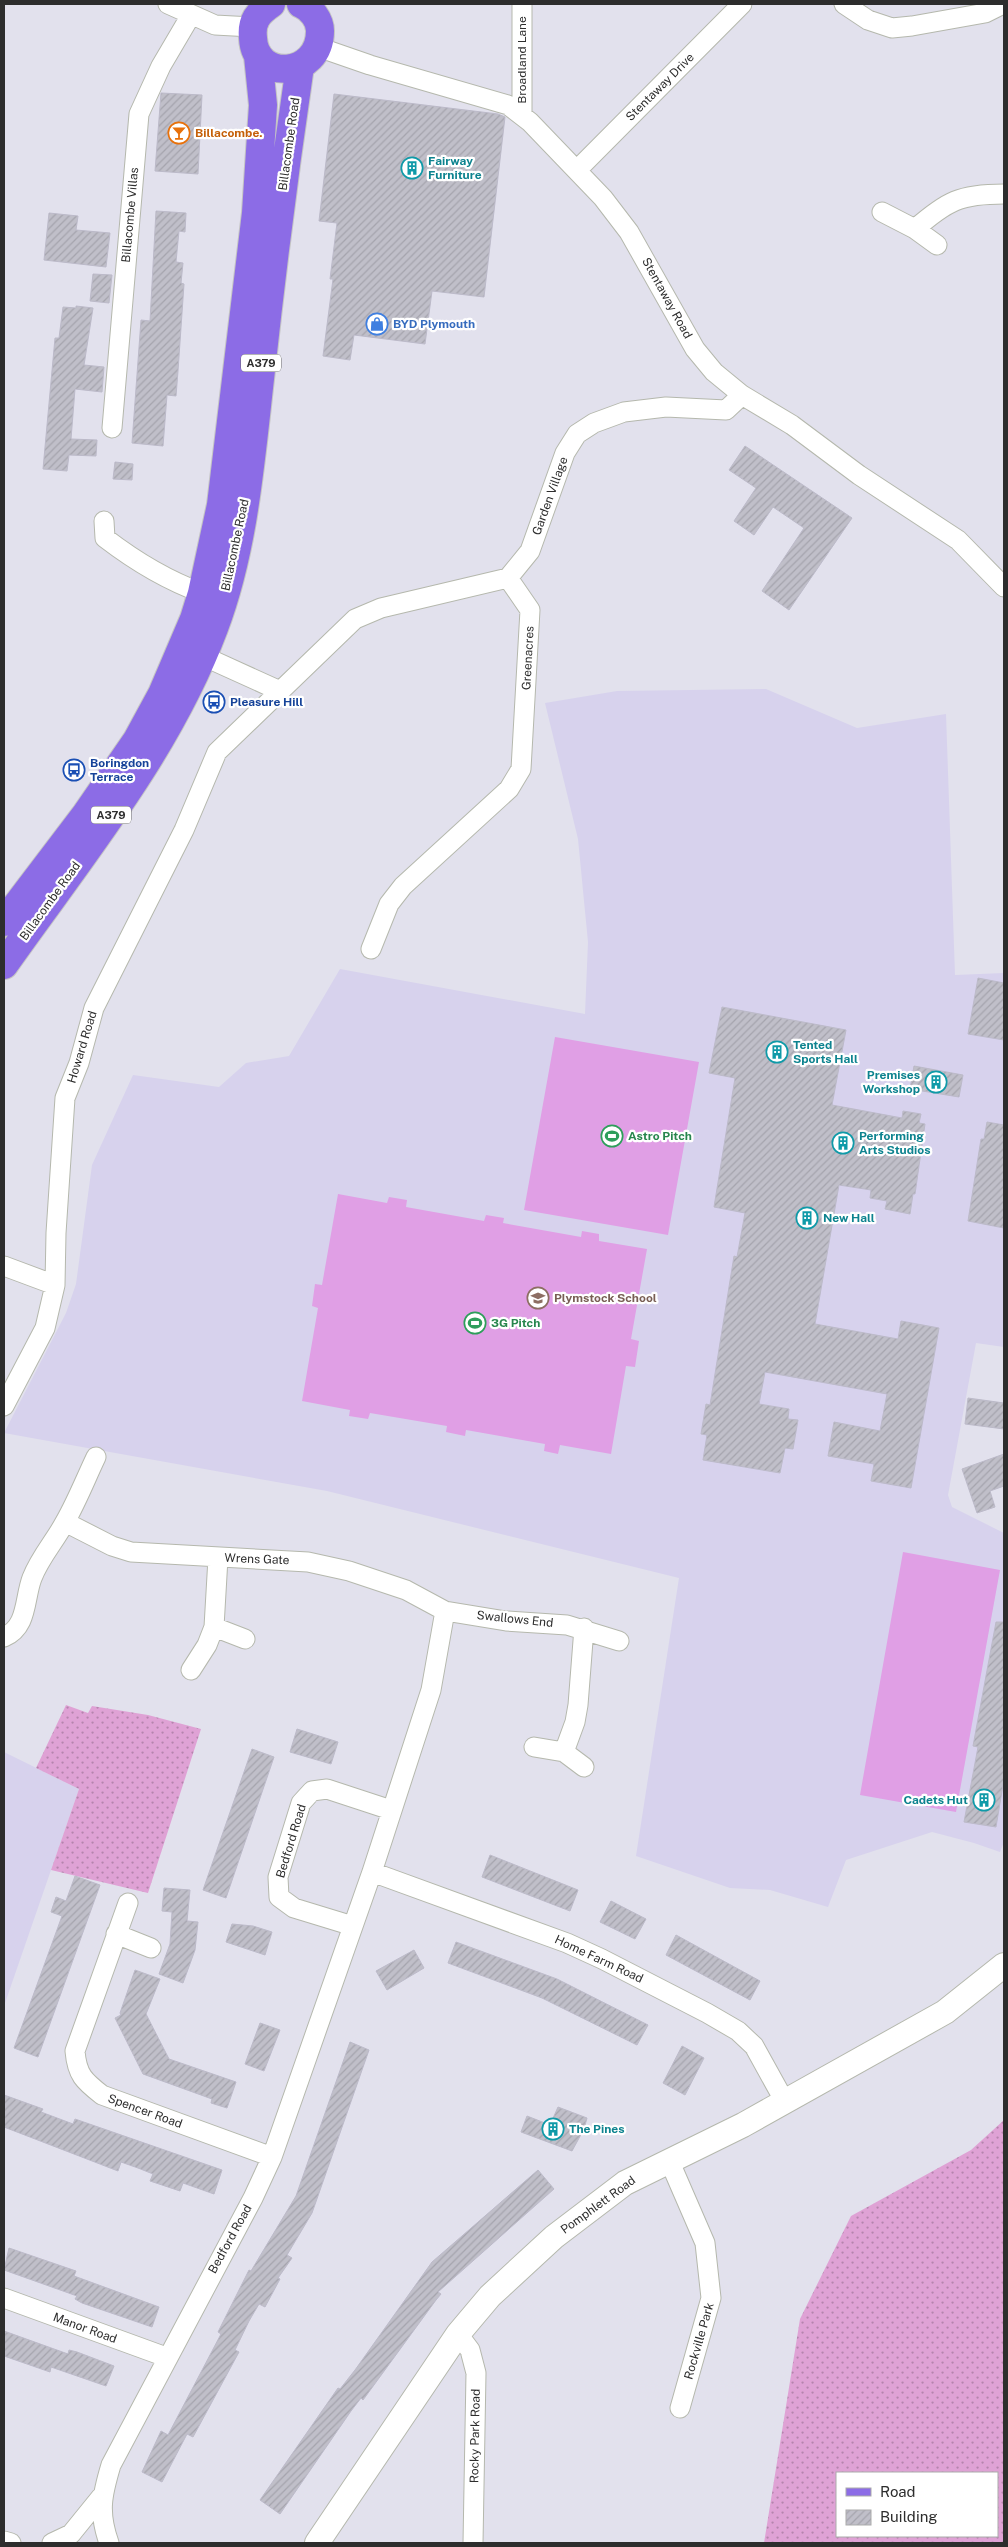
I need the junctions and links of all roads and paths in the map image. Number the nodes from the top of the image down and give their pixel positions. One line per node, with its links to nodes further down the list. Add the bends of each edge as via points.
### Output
1 (168, 4): 8 (street)
2 (271, 4): 9 (main road, via 258,13)
3 (522, 4): 12 (street, Broadland Lane)
4 (742, 4): 13 (street, Stentaway Drive)
5 (844, 4): 6 (street, via 868,20 892,28 985,13)
6 (1003, 4)
7 (311, 8): 11 (main road, A379, via 320,29)
8 (191, 15): 9 (street, via 215,25); 19 (street, Billacombe Villas, via 161,66 139,114)
9 (252, 26): 10 (main road, A379, via 253,46)
10 (258, 56): 11 (main road, via 274,67 289,69); 23 (main road, Billacombe Road / A379, via 263,105 256,213 221,505)
11 (309, 57): 12 (street, Stentaway Road, via 370,65 508,105); 24 (main road, Billacombe Road / A379, via 279,209 246,491 232,570)
12 (522, 115): 13 (street, Stentaway Road)
13 (577, 170): 18 (street, Stentaway Road, via 629,232 695,349 714,372)
14 (1004, 194): 16 (street, via 974,194 940,208)
15 (882, 212): 16 (street)
16 (914, 229): 17 (street)
17 (937, 245)
18 (742, 395): 21 (street, Garden Village, via 726,410 666,407 624,412 594,423 578,434 565,453 530,551); 22 (street, Stentaway Road, via 792,425 859,475 958,540)
19 (112, 428)
20 (104, 521): 23 (street, via 105,538 134,560)
21 (508, 578): 25 (street, via 381,608 355,619); 27 (street, Greenacres, via 530,610 521,769 510,789 394,898)
22 (1004, 588)
23 (202, 593): 26 (main road, Billacombe Road / A379, via 162,694 137,740)
24 (203, 656): 25 (street); 28 (main road, Billacombe Road / A379, via 150,759)
25 (280, 691): 30 (street, Howard Road, via 217,752 184,830 94,1008 65,1098)
26 (4, 922)
27 (371, 949)
28 (4, 965)
29 (4, 1266): 30 (street)
30 (55, 1285): 31 (street, Howard Road, via 45,1328)
31 (4, 1406)
32 (96, 1457): 33 (street)
33 (65, 1522): 34 (street, Wrens Gate, via 131,1552); 38 (street, via 32,1579 21,1620 11,1634)
34 (218, 1558): 35 (street, Wrens Gate, via 308,1562 349,1571 406,1590); 36 (street)
35 (445, 1611): 37 (street, Swallows End, via 506,1621 548,1622); 45 (street, Bedford Road, via 431,1690)
36 (214, 1627): 39 (street); 41 (street, via 207,1645)
37 (584, 1628): 40 (street, Swallows End); 43 (street, via 578,1705)
38 (4, 1637)
39 (245, 1639)
40 (619, 1641)
41 (190, 1670)
42 (534, 1747): 43 (street)
43 (564, 1752): 44 (street)
44 (584, 1767)
45 (391, 1810): 46 (street, Bedford Road); 48 (street, Bedford Road, via 327,1789 312,1791 301,1803 278,1877 279,1896 294,1908)
46 (372, 1872): 48 (street, Bedford Road); 52 (street, Home Farm Road, via 567,1943 707,2013 738,2031 754,2046)
47 (128, 1903): 49 (street, Spencer Road)
48 (353, 1926): 53 (street, Bedford Road)
49 (116, 1934): 50 (street); 53 (street, Spencer Road, via 75,2051 76,2067 84,2081 102,2095)
50 (151, 1948)
51 (1004, 1965): 52 (street, Pomphlett Road, via 945,2012)
52 (785, 2102): 54 (street, Pomphlett Road)
53 (272, 2157): 57 (street, Bedford Road)
54 (669, 2160): 56 (street, Pomphlett Road, via 625,2183 554,2237 490,2296); 58 (street, Rockville Park, via 705,2243 711,2298)
55 (4, 2298): 57 (street, Manor Road)
56 (458, 2334): 64 (street, Pomphlett Road); 65 (street, Rocky Park Road, via 470,2350 476,2373)
57 (166, 2357): 59 (street, Bedford Road, via 111,2465)
58 (680, 2408)
59 (102, 2497): 62 (street, via 71,2534); 63 (street, Bedford Road, via 102,2524)
60 (4, 2541): 61 (street)
61 (11, 2543)
62 (52, 2543)
63 (109, 2543)
64 (317, 2543)
65 (473, 2543)

